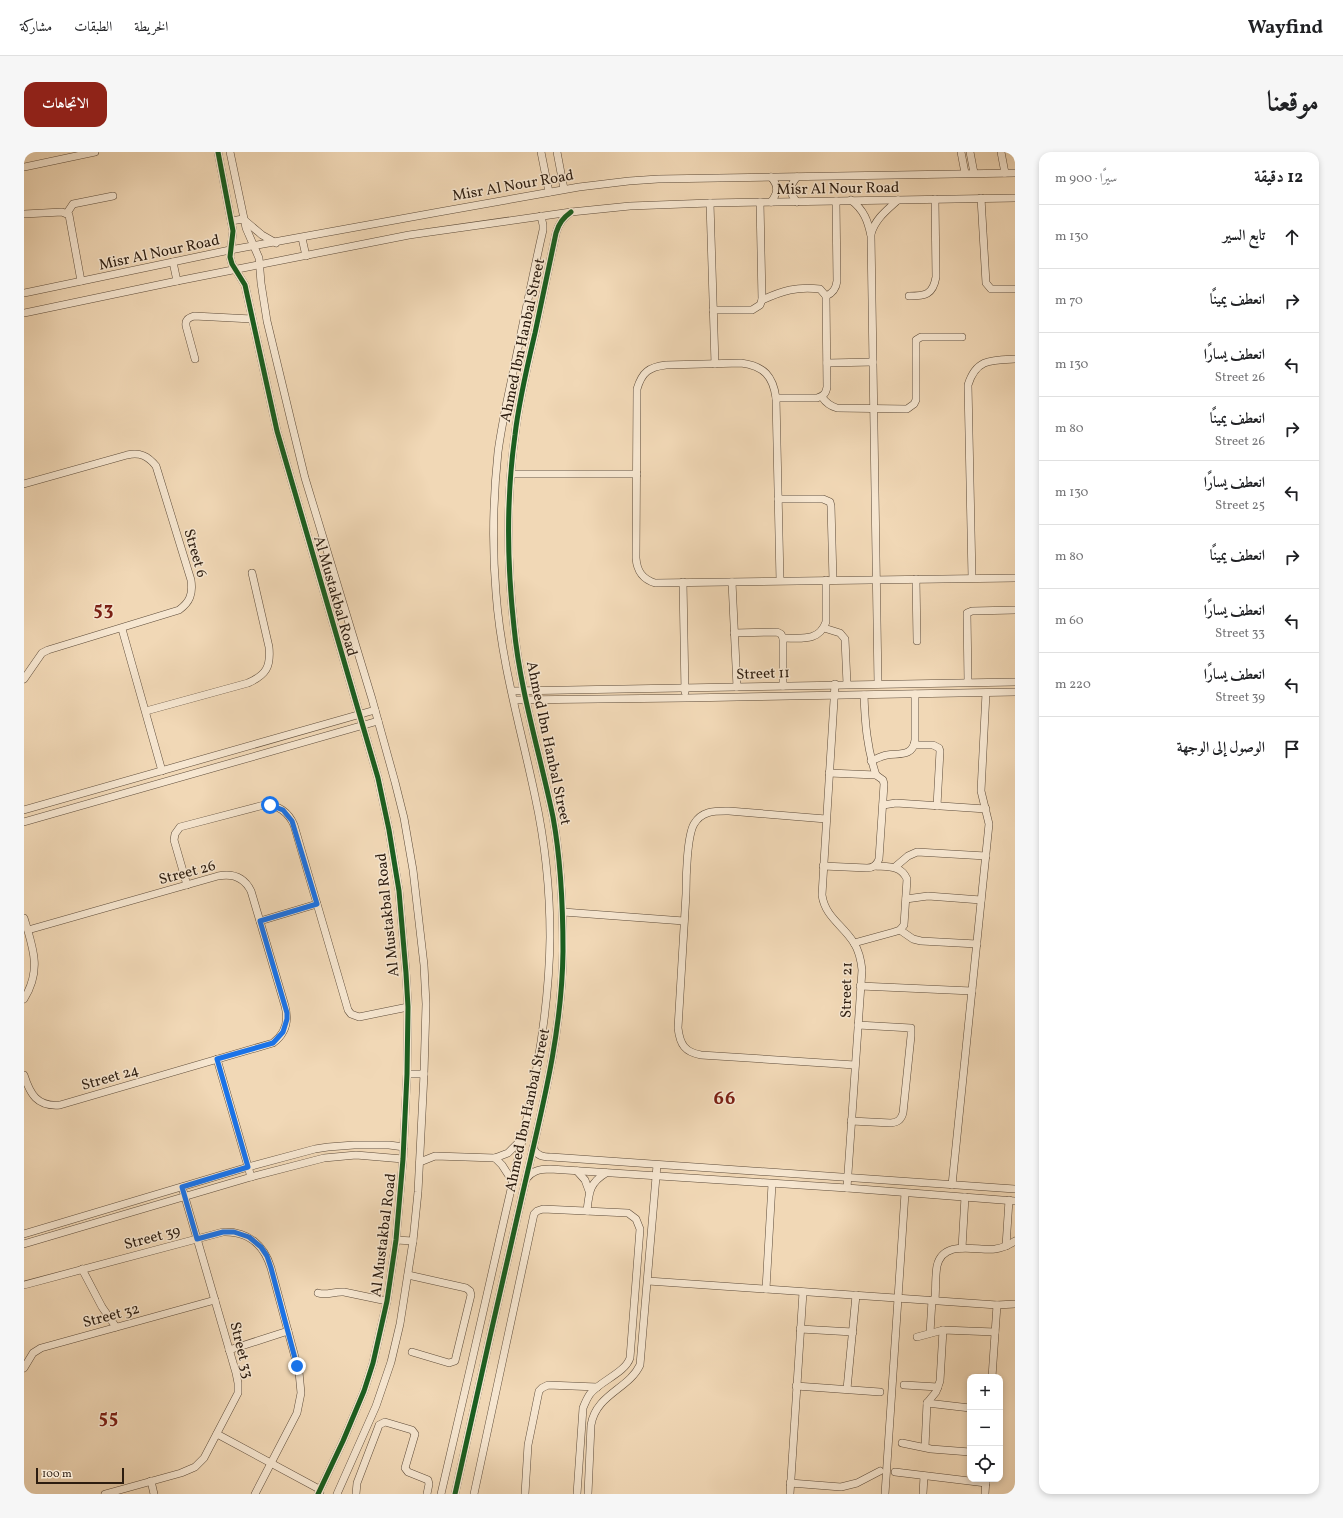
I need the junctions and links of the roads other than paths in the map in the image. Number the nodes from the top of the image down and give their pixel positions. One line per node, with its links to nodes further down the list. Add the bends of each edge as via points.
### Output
1 (95, 152): 9 (street)
2 (218, 152): 34 (street, Al Mustakbal Road)
3 (230, 152): 33 (street, Al Mustakbal Road)
4 (541, 152): 17 (street)
5 (557, 152): 16 (street)
6 (961, 152): 10 (street)
7 (970, 152): 11 (street)
8 (1003, 154): 12 (street)
9 (24, 167)
10 (965, 173): 11 (street, Misr Al Nour Road); 15 (street, Misr Al Nour Road)
11 (974, 173): 12 (street, Misr Al Nour Road)
12 (1005, 173): 13 (street, Misr Al Nour Road)
13 (1015, 173)
14 (771, 177): 15 (street, Misr Al Nour Road); 16 (street, Misr Al Nour Road, via 629,181); 26 (street, via 776,182 777,189)
15 (797, 177): 27 (street, via 792,182 791,189 792,196)
16 (564, 190): 17 (street, Misr Al Nour Road)
17 (549, 192): 36 (street, Misr Al Nour Road)
18 (114, 196): 30 (street, via 73,204)
19 (981, 198): 20 (street, Misr Al Nour Road); 21 (street, Misr Al Nour Road); 46 (street, via 986,283 991,289)
20 (1015, 198)
21 (935, 199): 23 (street, Misr Al Nour Road); 50 (street, via 934,285 930,292 923,296)
22 (851, 200): 23 (street, Misr Al Nour Road); 24 (street, Misr Al Nour Road); 35 (street, via 859,206 865,216)
23 (898, 200): 35 (street, via 877,220)
24 (836, 201): 27 (street, Misr Al Nour Road); 49 (street, via 837,281 836,288)
25 (760, 202): 26 (street, Misr Al Nour Road); 28 (street, Misr Al Nour Road); 52 (street)
26 (770, 202): 27 (street, Misr Al Nour Road)
27 (797, 202)
28 (710, 203): 29 (street, Misr Al Nour Road, via 630,206); 53 (street)
29 (572, 212): 32 (street, Misr Al Nour Road); 65 (street, Ahmed Ibn Hanbal Street, via 564,217 556,233 519,403)
30 (67, 213): 31 (street); 45 (street, via 71,218)
31 (24, 214)
32 (541, 216): 40 (street, Misr Al Nour Road, via 409,235); 94 (street, Ahmed Ibn Hanbal Street, via 544,225 507,402 494,498 493,547 496,595)
33 (244, 219): 34 (street); 37 (street); 38 (street, Al Mustakbal Road)
34 (231, 221): 39 (street, Al Mustakbal Road, via 233,231)
35 (871, 236): 59 (street)
36 (302, 238): 37 (street, Misr Al Nour Road); 40 (street)
37 (276, 243): 38 (street, Misr Al Nour Road)
38 (254, 246): 39 (street, Misr Al Nour Road); 42 (street, Al Mustakbal Road)
39 (230, 250): 41 (street, Misr Al Nour Road); 43 (street, Al Mustakbal Road, via 232,264)
40 (306, 256): 42 (street, Misr Al Nour Road)
41 (173, 262): 44 (street); 45 (street, Misr Al Nour Road)
42 (260, 265): 43 (street, Misr Al Nour Road); 48 (street, Al Mustakbal Road)
43 (236, 270): 44 (street, Misr Al Nour Road); 51 (street, Al Mustakbal Road, via 245,285)
44 (177, 280): 54 (street, Misr Al Nour Road)
45 (81, 281): 47 (street, Misr Al Nour Road)
46 (1015, 289)
47 (24, 293)
48 (262, 295): 51 (street); 105 (street, Al Mustakbal Road, via 306,478)
49 (826, 296): 52 (street, via 820,289 793,289); 60 (street)
50 (909, 296)
51 (248, 298): 55 (street, Al Mustakbal Road)
52 (762, 300): 53 (street, via 760,305 752,310)
53 (713, 310): 61 (street)
54 (24, 313)
55 (252, 319): 57 (street, via 194,316 188,318 186,326); 107 (street, Al Mustakbal Road, via 277,431)
56 (962, 337): 64 (street, via 918,337 914,404 907,409)
57 (195, 359)
58 (1015, 359): 70 (street, via 989,361 979,366 972,374 968,385)
59 (873, 362): 60 (street); 64 (street)
60 (827, 363): 62 (street, via 827,387)
61 (715, 364): 63 (street, via 741,363 762,369 770,377); 66 (street, via 656,366 646,371 640,379 637,389)
62 (822, 397): 63 (street); 64 (street, via 837,408)
63 (776, 398): 68 (street)
64 (873, 408): 74 (street)
65 (511, 474): 66 (street); 95 (street, Ahmed Ibn Hanbal Street, via 508,514 510,582 514,632)
66 (637, 474): 76 (street, via 636,565 643,577 655,583)
67 (24, 484): 80 (street, Street 6, via 136,453 148,457 156,466 191,580 191,598 179,610)
68 (778, 499): 73 (street, via 823,499 830,502); 75 (street)
69 (252, 573): 106 (street, via 269,647 270,659 266,670 259,678 248,683)
70 (972, 578): 71 (street); 72 (street)
71 (1015, 578)
72 (916, 579): 74 (street); 83 (street)
73 (829, 580): 74 (street); 75 (street); 79 (street)
74 (876, 580): 89 (street)
75 (780, 581): 77 (street)
76 (683, 582): 77 (street); 92 (street)
77 (732, 582): 81 (street)
78 (1015, 610): 85 (street, via 967,613)
79 (824, 628): 82 (street, via 814,636); 88 (street, via 840,633 845,639)
80 (122, 629): 84 (street, Street 6, via 42,653); 106 (street)
81 (734, 633): 82 (street, via 777,632); 91 (street)
82 (783, 638): 90 (street)
83 (917, 641)
84 (24, 679)
85 (968, 682): 86 (street, Street 11); 89 (street, Street 11)
86 (1015, 682)
87 (835, 684): 88 (street, Street 11); 90 (street, Street 11); 100 (street, Street 21)
88 (847, 684): 89 (street, Street 11)
89 (878, 684)
90 (783, 686): 91 (street, Street 11)
91 (737, 687): 92 (street, Street 11)
92 (685, 688): 93 (street, Street 11); 101 (street)
93 (549, 690): 95 (street, Street 11); 104 (street)
94 (512, 691): 95 (street, Street 11); 102 (street, Ahmed Ibn Hanbal Street)
95 (525, 691): 103 (street, Ahmed Ibn Hanbal Street)
96 (1015, 692): 97 (street, Street 11)
97 (986, 693): 98 (street, Street 11); 120 (street, via 981,781)
98 (915, 694): 99 (street, Street 11); 110 (street)
99 (864, 695): 100 (street, Street 11); 111 (street)
100 (835, 696): 101 (street, Street 11); 113 (street, Street 21)
101 (685, 698): 104 (street, Street 11)
102 (514, 700): 103 (street, Street 11); 149 (street, Ahmed Ibn Hanbal Street, via 535,797 548,889 548,982 544,1029)
103 (527, 700): 104 (street, Street 11); 131 (street, Ahmed Ibn Hanbal Street, via 553,820)
104 (550, 700)
105 (375, 710): 107 (street); 108 (street, Al Mustakbal Road)
106 (146, 711): 112 (street)
107 (359, 714): 109 (street, Al Mustakbal Road); 112 (street)
108 (378, 721): 109 (street); 147 (street, Al Mustakbal Road, via 404,818 418,908 426,1004)
109 (363, 724): 116 (street); 142 (street, Al Mustakbal Road, via 378,778 393,855 402,923)
110 (914, 745): 111 (street, via 905,754 886,755); 118 (street, via 933,745 939,748)
111 (871, 761): 114 (street)
112 (162, 771): 115 (street)
113 (829, 773): 114 (street); 121 (street, Street 21)
114 (876, 775): 117 (street, via 884,784)
115 (144, 776): 116 (street); 119 (street)
116 (147, 786): 122 (street)
117 (883, 806): 118 (street, via 896,803); 125 (street, via 879,859)
118 (937, 806): 120 (street)
119 (24, 810)
120 (986, 810): 123 (street, via 989,824)
121 (826, 819): 124 (street, Street 21); 134 (street, via 729,811 714,811 700,817 691,831)
122 (24, 822)
123 (986, 856): 126 (street, via 917,852); 129 (street)
124 (823, 866): 125 (street); 137 (street, Street 21, via 822,895 826,910)
125 (875, 866): 126 (street)
126 (895, 867): 128 (street, via 905,874)
127 (187, 885): 130 (street, via 174,840 178,829 203,820 270,805 283,810 292,821); 133 (street, Street 26, via 229,874 240,877 251,891); 135 (street, Street 26)
128 (906, 899): 129 (street, via 928,896); 136 (street, via 904,925)
129 (981, 900): 138 (street)
130 (317, 904): 133 (street); 142 (street, via 345,1004 351,1014 360,1017)
131 (563, 912): 134 (street); 150 (street, Ahmed Ibn Hanbal Street, via 561,996)
132 (24, 918): 135 (street)
133 (260, 921): 144 (street, Street 26, via 285,1006 286,1026 273,1043)
134 (684, 921): 145 (street, via 678,1028 679,1039 685,1048 701,1055)
135 (28, 930): 141 (street, via 34,949 35,971 33,982)
136 (900, 930): 137 (street); 138 (street, via 913,939)
137 (854, 943): 139 (street, Street 21, via 861,960)
138 (976, 944): 140 (street)
139 (860, 986): 140 (street); 143 (street, Street 21)
140 (972, 991): 172 (street)
141 (24, 999)
142 (408, 1007): 146 (street, Al Mustakbal Road)
143 (858, 1025): 145 (street, Street 21); 151 (street, via 911,1028 911,1036 902,1118 891,1123)
144 (217, 1059): 148 (street, Street 24, via 55,1105 43,1103 36,1098 28,1089); 162 (street)
145 (855, 1064): 151 (street, Street 21)
146 (407, 1074): 147 (street); 153 (street, Al Mustakbal Road)
147 (424, 1074): 154 (street, Al Mustakbal Road)
148 (24, 1075)
149 (536, 1075): 150 (street); 152 (street, Ahmed Ibn Hanbal Street)
150 (550, 1077): 155 (street, Ahmed Ibn Hanbal Street)
151 (851, 1121): 168 (street, Street 21)
152 (522, 1139): 159 (street, via 508,1153); 170 (street, Ahmed Ibn Hanbal Street)
153 (404, 1147): 158 (street, Al Mustakbal Road); 162 (street, via 328,1147)
154 (421, 1147): 156 (street); 160 (street, Al Mustakbal Road)
155 (533, 1148): 157 (street, via 540,1156); 169 (street, Ahmed Ibn Hanbal Street)
156 (435, 1156): 159 (street); 160 (street)
157 (551, 1157): 161 (street); 163 (street)
158 (403, 1158): 166 (street, via 336,1156); 184 (street, Al Mustakbal Road)
159 (495, 1158): 170 (street)
160 (420, 1162): 185 (street, Al Mustakbal Road)
161 (657, 1165): 167 (street); 168 (street)
162 (248, 1167): 166 (street); 173 (street)
163 (550, 1169): 164 (street); 169 (street, via 538,1170)
164 (576, 1171): 165 (street); 176 (street, via 585,1180)
165 (606, 1173): 167 (street); 176 (street, via 597,1179)
166 (251, 1177): 178 (street)
167 (656, 1177): 171 (street); 192 (street)
168 (847, 1178): 172 (street); 174 (street, Street 21)
169 (526, 1179): 195 (street, Ahmed Ibn Hanbal Street)
170 (513, 1182): 193 (street, Ahmed Ibn Hanbal Street)
171 (772, 1184): 174 (street); 196 (street)
172 (952, 1185): 175 (street)
173 (182, 1187): 178 (street, Street 33); 182 (street)
174 (847, 1188): 177 (street)
175 (1015, 1189)
176 (589, 1191): 181 (street)
177 (905, 1193): 179 (street); 200 (street)
178 (185, 1197): 183 (street, Street 33); 187 (street)
179 (965, 1197): 180 (street); 189 (street)
180 (1012, 1201): 188 (street)
181 (587, 1211): 220 (street, via 628,1213 636,1219 640,1229 630,1358 627,1365); 248 (street, via 544,1209 534,1214)
182 (24, 1234)
183 (197, 1239): 190 (street, Street 39); 201 (street, Street 33); 208 (street, Street 39, via 223,1232 234,1232 257,1243 269,1261)
184 (396, 1240): 185 (street); 202 (street, Al Mustakbal Road)
185 (413, 1241): 191 (street, Al Mustakbal Road)
186 (1015, 1242): 188 (street)
187 (24, 1244)
188 (1006, 1246): 189 (street, via 994,1249)
189 (962, 1248): 203 (street, via 949,1251 940,1260)
190 (82, 1269): 194 (street, Street 39); 206 (street)
191 (408, 1275): 215 (street, via 466,1288 471,1295 454,1362 449,1364); 243 (street, Al Mustakbal Road, via 400,1324 384,1384)
192 (648, 1281): 196 (street); 251 (street, via 640,1365 635,1373 599,1404 592,1420)
193 (489, 1284): 195 (street); 246 (street, Ahmed Ibn Hanbal Street)
194 (24, 1285)
195 (501, 1287): 247 (street, Ahmed Ibn Hanbal Street)
196 (766, 1289): 197 (street)
197 (802, 1292): 199 (street); 207 (street)
198 (318, 1293): 202 (street, via 323,1295 338,1291)
199 (856, 1295): 200 (street); 210 (street)
200 (898, 1298): 203 (street); 253 (street)
201 (215, 1300): 206 (street, Street 32); 214 (street, Street 33)
202 (387, 1300): 239 (street, Al Mustakbal Road, via 366,1385)
203 (933, 1300): 205 (street); 212 (street)
204 (1015, 1304): 205 (street)
205 (997, 1305): 211 (street)
206 (116, 1327): 216 (street, Street 32, via 41,1348 34,1353)
207 (800, 1329): 210 (street); 219 (street)
208 (288, 1330): 214 (street); 230 (street, Street 39, via 299,1372 301,1398 298,1413)
209 (943, 1330): 211 (street); 212 (street); 221 (street)
210 (853, 1332): 222 (street)
211 (995, 1332): 217 (street)
212 (930, 1333): 213 (street)
213 (917, 1337)
214 (229, 1350): 226 (street, Street 33, via 238,1378 238,1393)
215 (412, 1352)
216 (24, 1368)
217 (992, 1374)
218 (904, 1385): 221 (street)
219 (796, 1386): 222 (street); 237 (street)
220 (597, 1387): 249 (street, via 548,1386 538,1391 528,1446); 250 (street, via 583,1408)
221 (938, 1387): 224 (street)
222 (847, 1389): 223 (street)
223 (880, 1392)
224 (927, 1403): 225 (street); 228 (street)
225 (967, 1408)
226 (217, 1434): 230 (street); 235 (street, Street 33, via 204,1458 194,1467)
227 (902, 1443): 228 (street)
228 (925, 1447): 229 (street)
229 (967, 1452)
230 (271, 1464): 239 (street, via 319,1489); 242 (street, Street 39)
231 (880, 1471): 238 (street)
232 (895, 1472): 233 (street)
233 (924, 1476): 234 (street); 254 (street)
234 (967, 1479)
235 (151, 1481): 240 (street, Street 33); 241 (street)
236 (986, 1482): 255 (street)
237 (790, 1483): 238 (street); 252 (street)
238 (841, 1490)
239 (319, 1493)
240 (105, 1494)
241 (154, 1494)
242 (255, 1494)
243 (337, 1494)
244 (356, 1494): 245 (street, via 357,1483 379,1425 385,1422 414,1432 405,1468 408,1472 428,1480)
245 (426, 1494)
246 (441, 1494)
247 (455, 1494)
248 (474, 1494)
249 (525, 1494)
250 (577, 1494)
251 (588, 1494)
252 (790, 1494)
253 (885, 1494)
254 (923, 1494)
255 (985, 1494)

